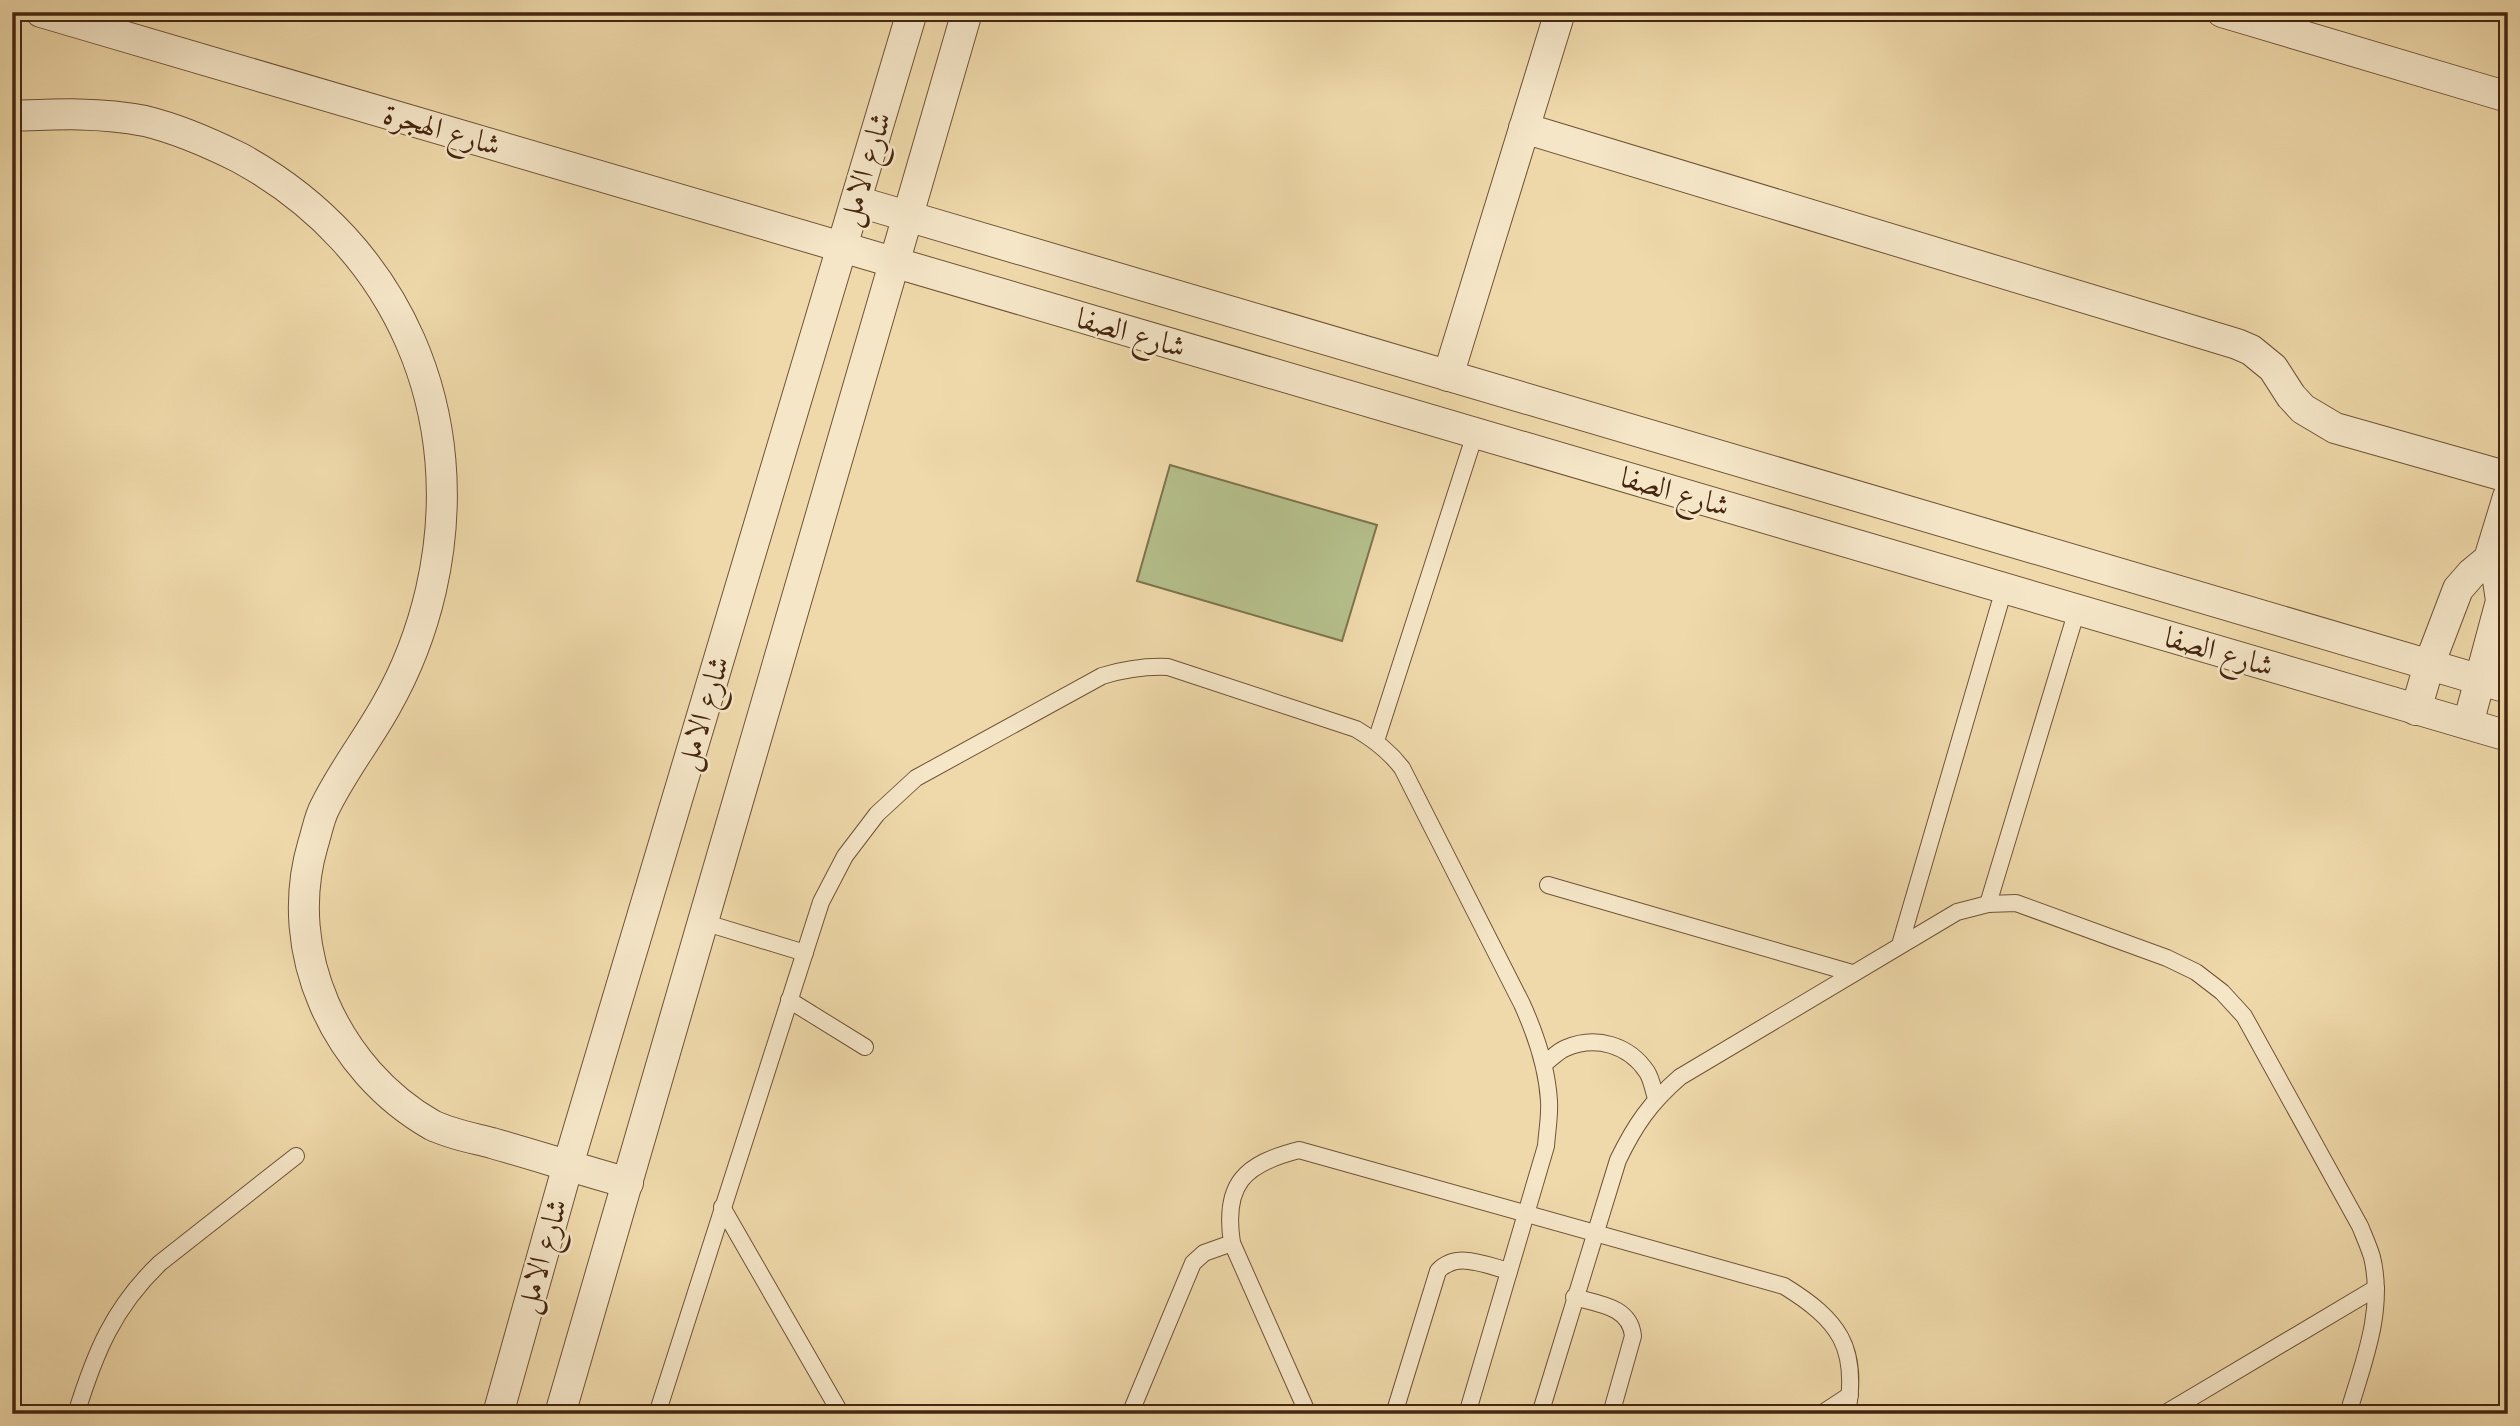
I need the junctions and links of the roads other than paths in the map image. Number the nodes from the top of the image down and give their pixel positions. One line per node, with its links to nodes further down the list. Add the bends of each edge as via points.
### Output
1 (41, 12): 11 (street, شارع الهجرة)
2 (912, 12): 9 (street, شارع الامل)
3 (967, 12): 10 (street, شارع الامل)
4 (1560, 12): 8 (street)
5 (2222, 12): 6 (street)
6 (2508, 97)
7 (12, 116): 37 (street, via 76,113 145,121 212,144 274,177 328,221 373,274 409,334 432,401 443,471 442,531 413,649 387,704 323,809 306,868 304,929 322,1001 344,1045 385,1091 435,1126)
8 (1524, 128): 13 (street); 15 (street, via 2237,344 2263,359 2291,396 2318,420)
9 (856, 201): 10 (street, شارع الصفا); 11 (street, شارع الامل)
10 (908, 217): 12 (street, شارع الامل); 13 (street, شارع الصفا)
11 (842, 248): 12 (street, شارع الصفا); 37 (street, شارع الامل)
12 (894, 263): 14 (street, شارع الصفا); 28 (street, شارع الامل)
13 (1448, 376): 20 (street, شارع الصفا)
14 (1475, 434): 18 (street, شارع الصفا); 25 (lane)
15 (2508, 477)
16 (2508, 497): 17 (street)
17 (2489, 559): 20 (street, via 2458,589); 21 (street, via 2501,601)
18 (2004, 589): 19 (street, شارع الصفا); 29 (lane)
19 (2077, 610): 22 (street, شارع الصفا); 27 (lane)
20 (2429, 664): 21 (street, شارع الصفا); 22 (street)
21 (2495, 684): 23 (street)
22 (2416, 710): 23 (street, شارع الصفا)
23 (2468, 724): 24 (street, شارع الصفا)
24 (2508, 736)
25 (1376, 741): 30 (lane, via 1356,729 1168,667 1123,669 1102,676 916,778 877,814 845,856 821,902); 34 (lane, via 1402,768 1522,1004)
26 (1548, 885): 31 (lane)
27 (1988, 904): 29 (lane, via 1957,912); 44 (lane, via 2016,903 2167,958 2222,992 2244,1016 2360,1226)
28 (703, 922): 30 (lane); 38 (street, شارع الامل)
29 (1900, 945): 31 (lane)
30 (805, 953): 32 (lane)
31 (1852, 973): 35 (lane, via 1680,1077)
32 (789, 1000): 33 (lane); 39 (lane)
33 (865, 1047)
34 (1544, 1064): 35 (lane, via 1563,1048 1587,1041 1611,1044 1633,1056 1648,1074); 40 (lane, via 1549,1102 1546,1146)
35 (1656, 1098): 41 (lane, via 1634,1127 1618,1160)
36 (296, 1156): 47 (lane, via 142,1280 100,1343)
37 (568, 1165): 38 (street); 48 (street, شارع الامل)
38 (628, 1183): 49 (street, شارع الامل)
39 (722, 1207): 50 (lane); 51 (lane)
40 (1526, 1214): 41 (lane); 42 (lane, via 1299,1150 1270,1157 1248,1171 1233,1192 1228,1218); 43 (lane)
41 (1593, 1233): 45 (lane); 46 (lane, via 1784,1286 1808,1301 1829,1318 1843,1341 1851,1368)
42 (1231, 1243): 52 (lane, via 1204,1253 1193,1263); 53 (lane)
43 (1509, 1271): 54 (lane, via 1462,1260 1444,1264 1438,1271); 55 (lane)
44 (2376, 1288): 60 (lane); 61 (lane, via 2375,1316)
45 (1574, 1297): 56 (lane); 57 (lane, via 1620,1311 1632,1326)
46 (1850, 1395): 58 (lane); 59 (lane)
47 (76, 1414)
48 (498, 1414)
49 (560, 1414)
50 (657, 1414)
51 (841, 1414)
52 (1130, 1414)
53 (1308, 1414)
54 (1394, 1414)
55 (1466, 1414)
56 (1540, 1414)
57 (1611, 1414)
58 (1821, 1414)
59 (1847, 1414)
60 (2164, 1414)
61 (2348, 1414)

